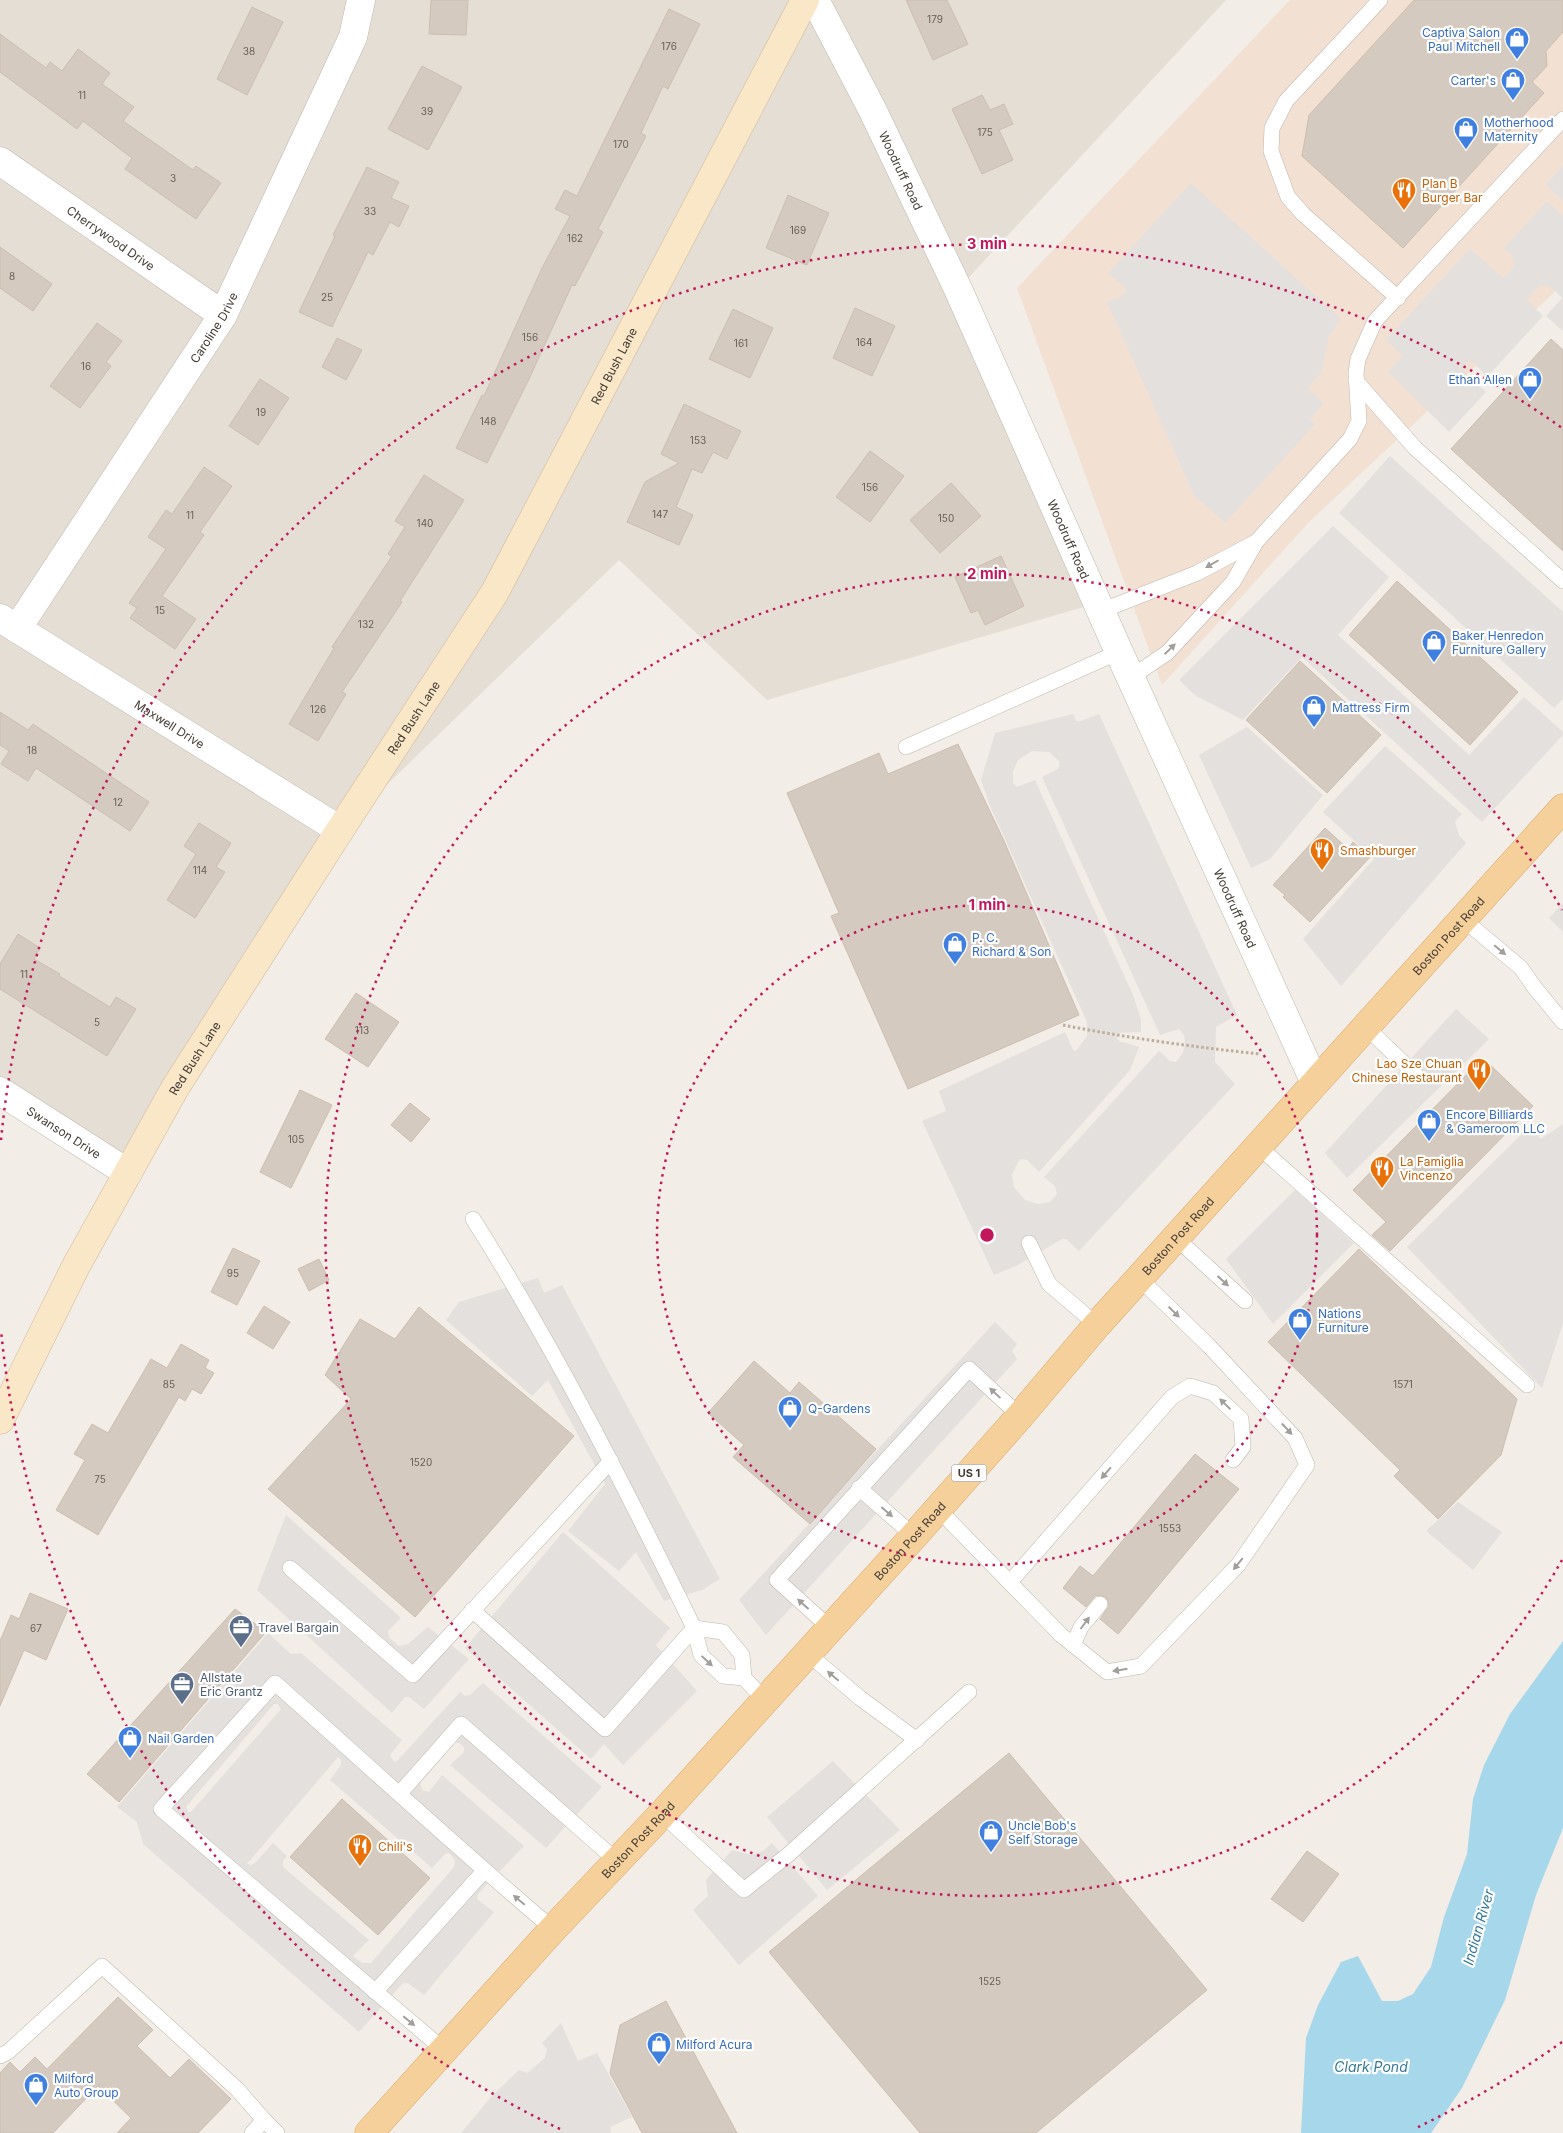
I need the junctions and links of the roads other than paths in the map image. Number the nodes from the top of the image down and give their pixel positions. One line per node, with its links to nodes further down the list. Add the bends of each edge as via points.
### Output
1 (361, 0): 8 (street, Caroline Drive, via 353,37)
2 (805, 0): 18 (street, Red Bush Lane, via 495,592)
3 (814, 0): 12 (street, Woodruff Road, via 872,109 958,289)
4 (1380, 0): 7 (lane, via 1286,101 1272,128 1271,151 1288,197)
5 (1563, 119): 7 (lane)
6 (0, 161): 8 (street, Cherrywood Drive)
7 (1398, 298): 9 (lane, via 1375,321 1368,334 1358,359)
8 (222, 315): 13 (street, Caroline Drive)
9 (1356, 381): 10 (lane, via 1359,422 1350,439); 11 (lane, via 1415,448)
10 (1256, 542): 12 (lane, one-way to 12, via 1197,573); 15 (lane, one-way to 10, via 1167,653 1233,582)
11 (1563, 581)
12 (1101, 611): 14 (street, Woodruff Road)
13 (9, 623): 18 (street, Maxwell Drive)
14 (1119, 652): 15 (street, Woodruff Road); 16 (lane)
15 (1131, 677): 23 (street, Woodruff Road)
16 (906, 747)
17 (1563, 808): 19 (main road, Boston Post Road / US 1)
18 (340, 830): 26 (street, Red Bush Lane, via 175,1088)
19 (1463, 919): 20 (lane, one-way to 20, via 1521,968); 21 (main road, Boston Post Road / US 1)
20 (1563, 1022)
21 (1366, 1027): 22 (lane); 23 (main road, Boston Post Road / US 1)
22 (1415, 1074)
23 (1315, 1083): 25 (main road, Boston Post Road / US 1)
24 (0, 1091): 26 (street, Swanson Drive)
25 (1258, 1146): 28 (main road, Boston Post Road / US 1); 33 (lane)
26 (128, 1173): 35 (street, Red Bush Lane, via 76,1266)
27 (473, 1219): 37 (lane, via 516,1287)
28 (1176, 1238): 30 (main road, Boston Post Road / US 1); 31 (lane, one-way to 31)
29 (1029, 1243): 32 (lane, via 1049,1284)
30 (1139, 1278): 32 (main road, Boston Post Road / US 1); 47 (lane, one-way to 47, via 1210,1346 1295,1438 1307,1465 1238,1565 1141,1666 1107,1672)
31 (1245, 1301)
32 (1097, 1325): 34 (main road, Boston Post Road / US 1)
33 (1527, 1385)
34 (1020, 1416): 38 (lane, one-way to 38, via 969,1369); 39 (main road, Boston Post Road / US 1)
35 (0, 1420)
36 (1233, 1460): 42 (lane, one-way to 42, via 1243,1447 1241,1419 1213,1393 1190,1386 1172,1397)
37 (611, 1461): 44 (lane); 45 (lane)
38 (859, 1488): 40 (lane, one-way to 40); 46 (lane, one-way to 38, via 776,1580)
39 (938, 1509): 40 (main road, Boston Post Road / US 1); 42 (lane)
40 (914, 1536): 46 (main road, Boston Post Road / US 1)
41 (290, 1568): 44 (lane, via 413,1676)
42 (1010, 1582): 47 (lane)
43 (1100, 1604): 47 (lane, one-way to 43, via 1081,1627)
44 (472, 1610): 45 (lane, via 604,1729)
45 (694, 1628): 49 (lane, one-way to 49, via 701,1655 723,1676); 49 (lane, via 723,1632 742,1655)
46 (830, 1628): 48 (main road, Boston Post Road / US 1)
47 (1074, 1645)
48 (807, 1654): 51 (main road, Boston Post Road / US 1); 52 (lane, one-way to 48)
49 (744, 1678): 51 (lane)
50 (969, 1692): 52 (lane)
51 (766, 1700): 54 (main road, Boston Post Road / US 1)
52 (917, 1740): 54 (lane, via 744,1890)
53 (400, 1793): 55 (lane, via 461,1724); 56 (lane); 58 (lane, via 276,1683 161,1809)
54 (662, 1814): 55 (main road, Boston Post Road / US 1)
55 (618, 1862): 57 (main road, Boston Post Road / US 1)
56 (484, 1871): 57 (lane, one-way to 56); 58 (lane)
57 (553, 1929): 59 (main road, Boston Post Road / US 1)
58 (375, 1992): 59 (lane, one-way to 59)
59 (444, 2050): 64 (main road, Boston Post Road / US 1)
60 (0, 2056): 61 (lane, via 102,1966 237,2090)
61 (264, 2120): 62 (lane); 63 (lane)
62 (252, 2133)
63 (277, 2133)
64 (369, 2133)

